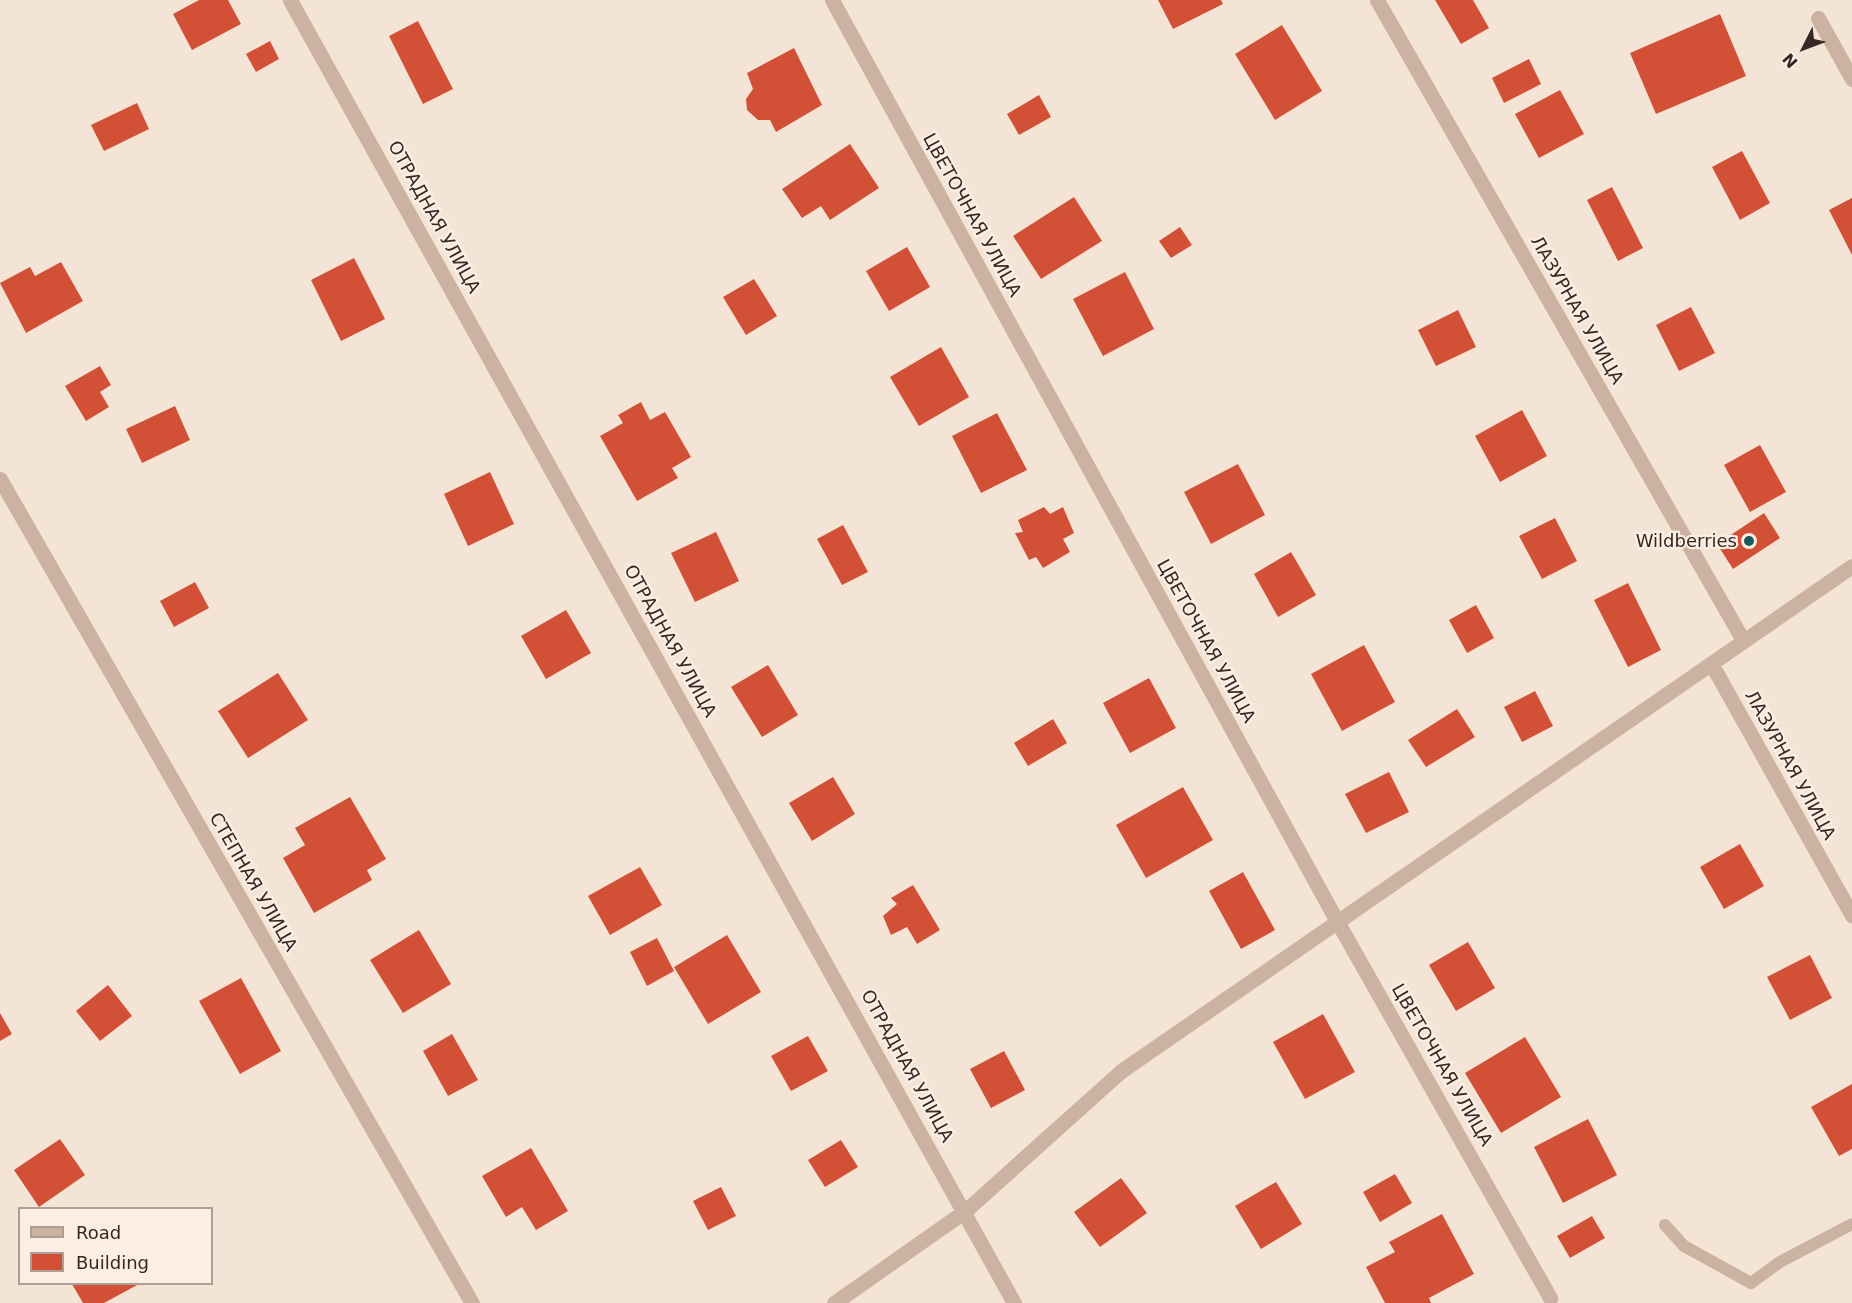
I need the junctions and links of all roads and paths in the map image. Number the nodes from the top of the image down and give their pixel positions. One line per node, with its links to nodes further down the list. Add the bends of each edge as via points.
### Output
1 (290, 0): 12 (street, ОТРАДНАЯ УЛИЦА)
2 (832, 0): 11 (street, ЦВЕТОЧНАЯ УЛИЦА)
3 (1377, 0): 8 (street, ЛАЗУРНАЯ УЛИЦА)
4 (1818, 18): 5 (street)
5 (1852, 79)
6 (0, 479): 16 (street, СТЕПНАЯ УЛИЦА)
7 (1852, 566): 8 (street)
8 (1743, 640): 9 (street)
9 (1712, 665): 10 (street, ЛАЗУРНАЯ УЛИЦА); 11 (street)
10 (1852, 916)
11 (1338, 923): 12 (street, via 1120,1071); 15 (street, ЦВЕТОЧНАЯ УЛИЦА)
12 (965, 1211): 17 (street); 18 (street, ОТРАДНАЯ УЛИЦА)
13 (1852, 1224): 14 (lane, via 1780,1262 1751,1283 1684,1246)
14 (1665, 1225)
15 (1550, 1298)
16 (472, 1303)
17 (834, 1303)
18 (1014, 1303)

